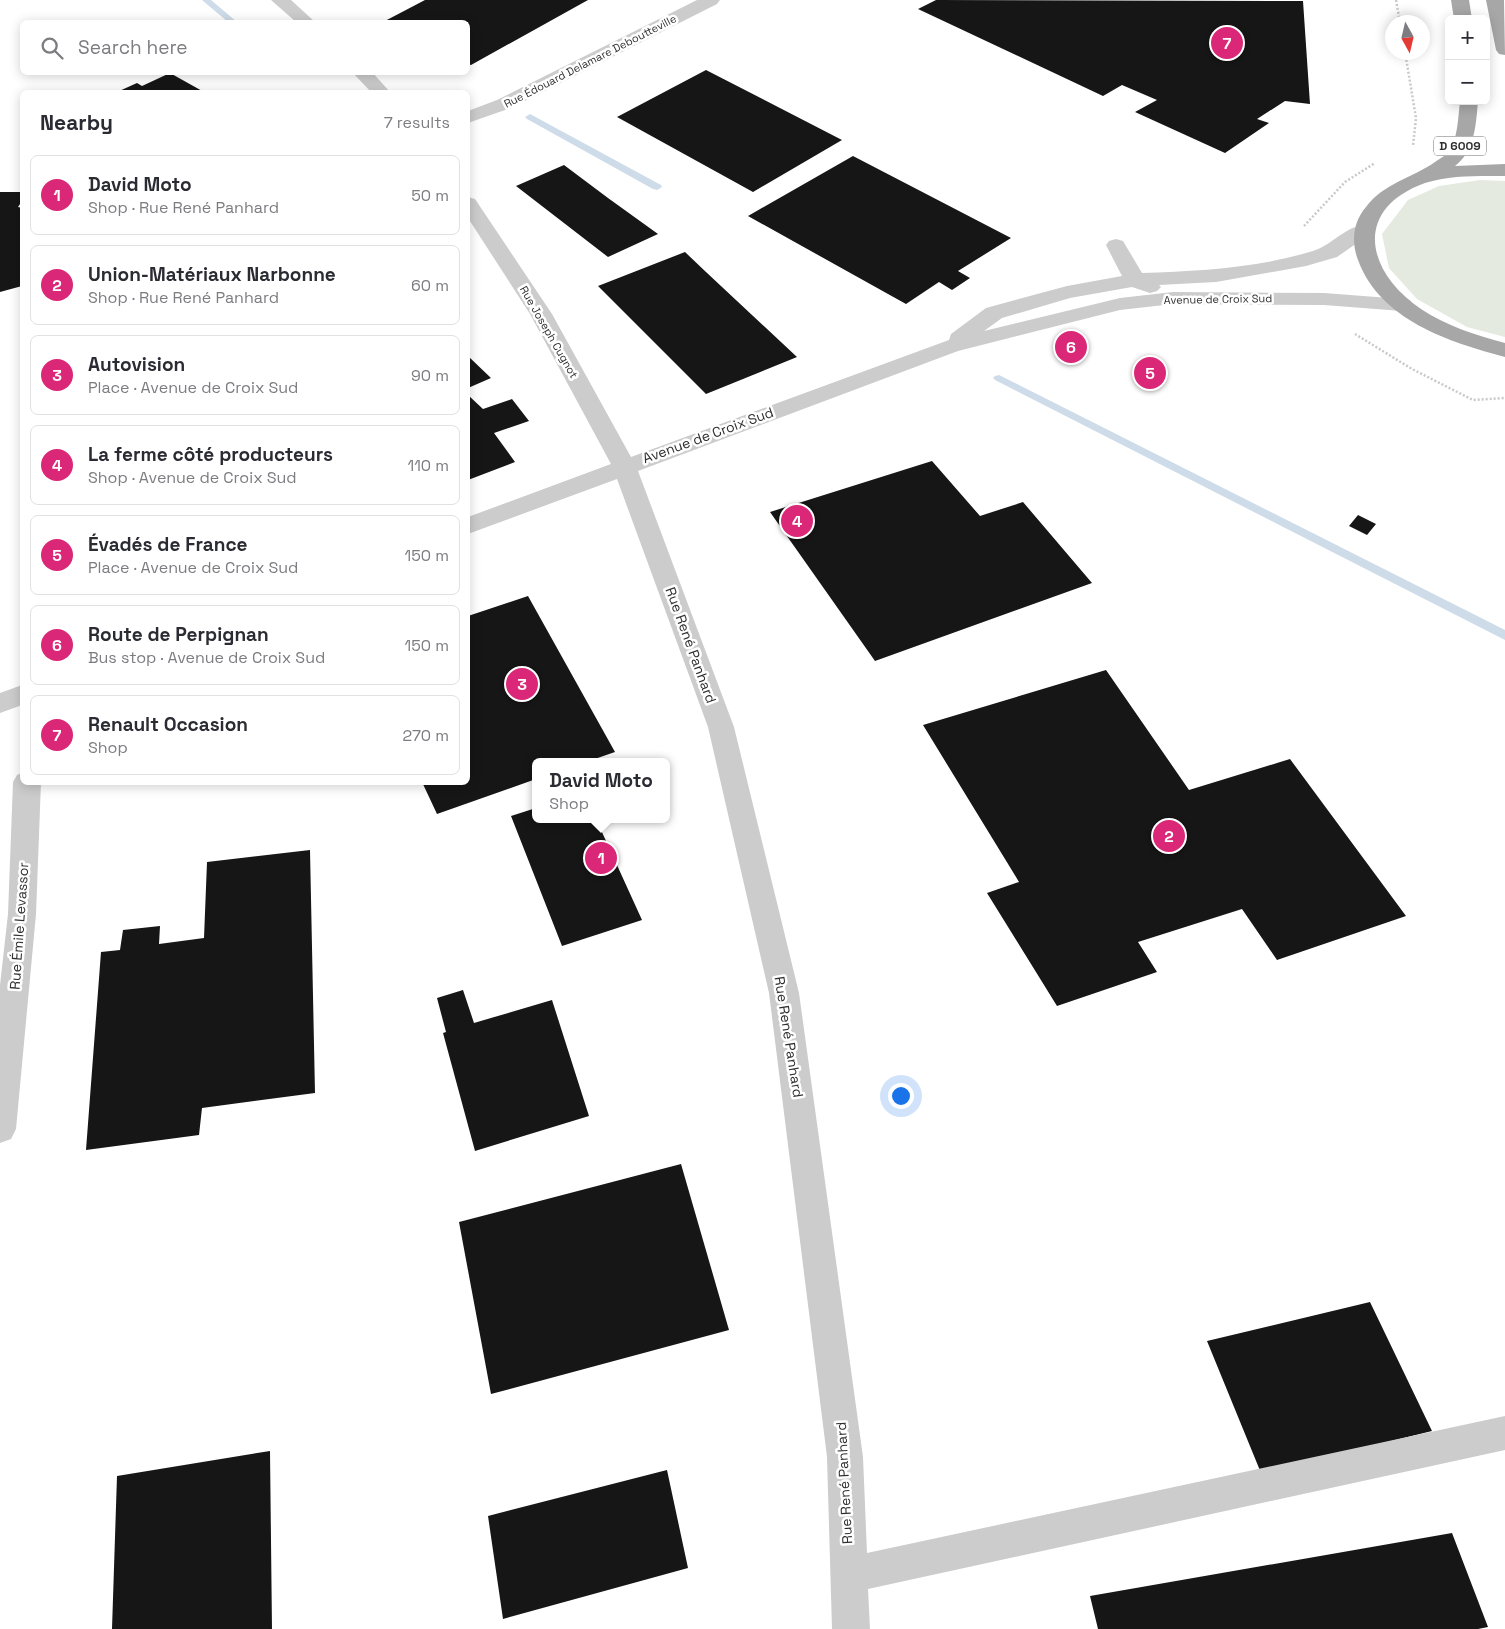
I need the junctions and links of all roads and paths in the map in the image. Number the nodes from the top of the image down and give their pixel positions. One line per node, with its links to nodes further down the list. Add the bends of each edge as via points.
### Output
1 (280, 0): 8 (street)
2 (711, 0): 14 (street, Rue Édouard Delamare Deboutteville, via 504,104)
3 (1396, 0): 6 (path)
4 (1460, 0): 7 (main road)
5 (1495, 0): 9 (main road)
6 (1399, 15)
7 (1462, 15)
8 (304, 20)
9 (1505, 50)
10 (1406, 60): 15 (path, via 1416,118)
11 (364, 75): 12 (street)
12 (379, 90)
13 (1469, 105): 17 (main road, D 6009, via 1466,132 1456,156)
14 (470, 116)
15 (1413, 146)
16 (1505, 170): 17 (main road, via 1468,170)
17 (1428, 176): 19 (main road, via 1396,189 1374,207)
18 (470, 206): 30 (street, Rue Joseph Cugnot, via 541,314)
19 (1363, 230): 21 (street, Avenue de Croix Sud, via 1330,253 1306,260 1216,276); 24 (main road, via 1364,254 1377,280)
20 (1116, 245): 21 (street)
21 (1135, 280): 22 (street); 26 (street, Avenue de Croix Sud, via 1067,292 994,312)
22 (1173, 298): 23 (street, Avenue de Croix Sud); 26 (street, Avenue de Croix Sud, via 1120,304)
23 (1324, 299): 24 (street, Avenue de Croix Sud); 29 (path, via 1342,326 1412,369 1473,400)
24 (1402, 305): 25 (main road)
25 (1458, 336): 27 (main road); 28 (main road)
26 (950, 346): 30 (street, Avenue de Croix Sud)
27 (1505, 350)
28 (1505, 364)
29 (1505, 398)
30 (624, 466): 31 (street, Avenue de Croix Sud); 37 (street, Rue René Panhard, via 721,727 784,993 845,1457)
31 (470, 525)
32 (20, 696): 33 (street)
33 (0, 703)
34 (27, 785): 35 (street, Rue Émile Levassor, via 22,914)
35 (0, 1129)
36 (1505, 1433): 37 (street)
37 (848, 1575): 38 (street, Rue René Panhard)
38 (850, 1629)

